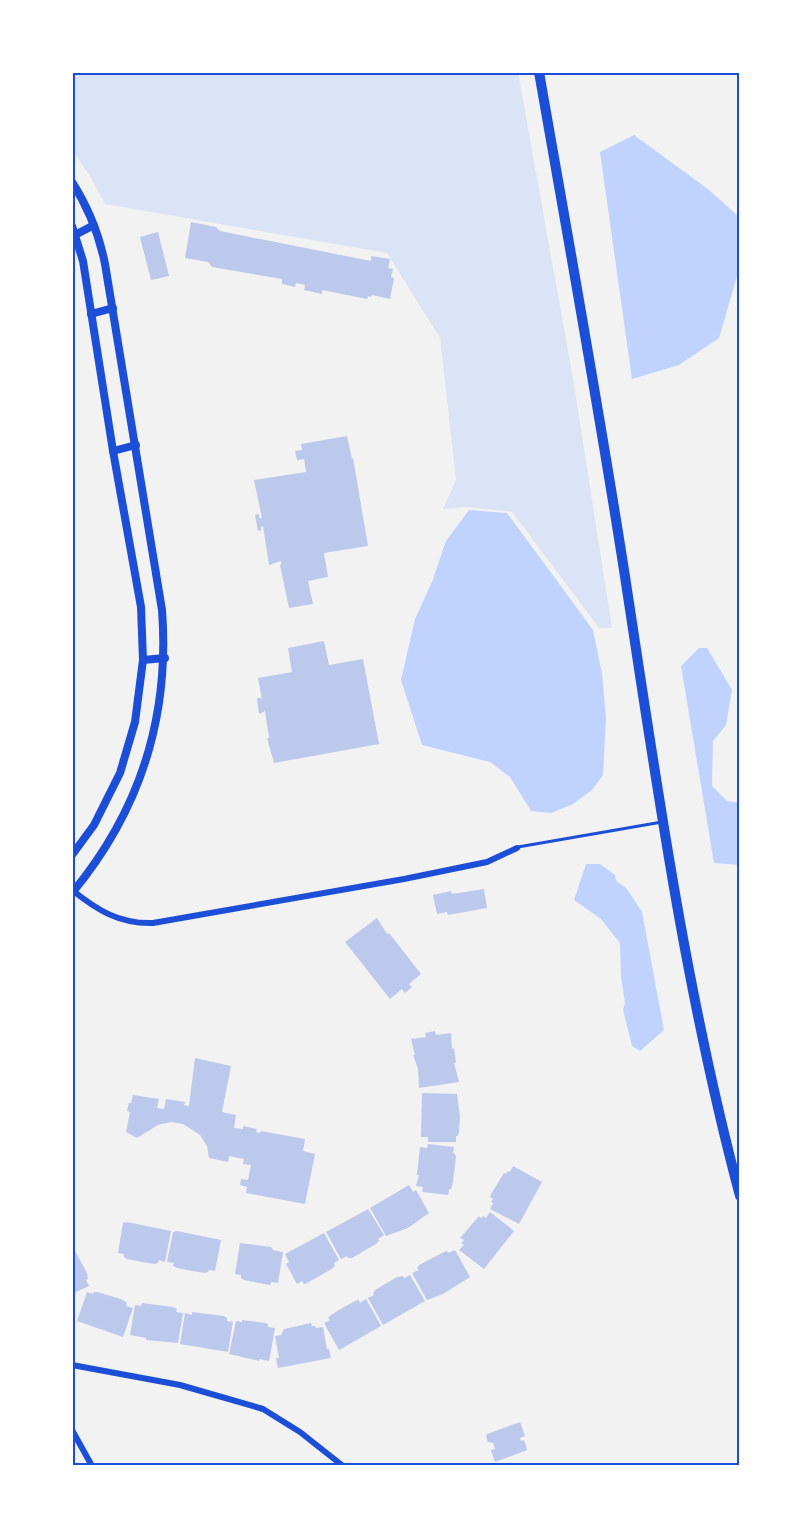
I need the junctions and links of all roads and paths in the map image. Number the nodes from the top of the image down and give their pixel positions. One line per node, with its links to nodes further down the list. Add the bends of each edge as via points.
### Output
1 (539, 72): 11 (main road, via 593,375)
2 (72, 182): 3 (street)
3 (94, 225): 4 (street); 5 (street)
4 (74, 231): 6 (street)
5 (113, 308): 6 (street); 7 (street)
6 (91, 314): 8 (street)
7 (136, 445): 8 (street); 9 (street, via 162,610)
8 (113, 451): 10 (street, via 141,607)
9 (165, 658): 10 (street); 14 (street, via 158,717 137,787 115,832)
10 (143, 660): 13 (street, via 135,722 120,773 94,825)
11 (663, 821): 12 (lane); 15 (main road, via 687,959)
12 (517, 848): 14 (street, via 487,862 153,923 116,919)
13 (72, 855)
14 (72, 892)
15 (740, 1196)
16 (72, 1365): 19 (street, via 180,1385 263,1409)
17 (72, 1430): 18 (street)
18 (92, 1466)
19 (343, 1466)

